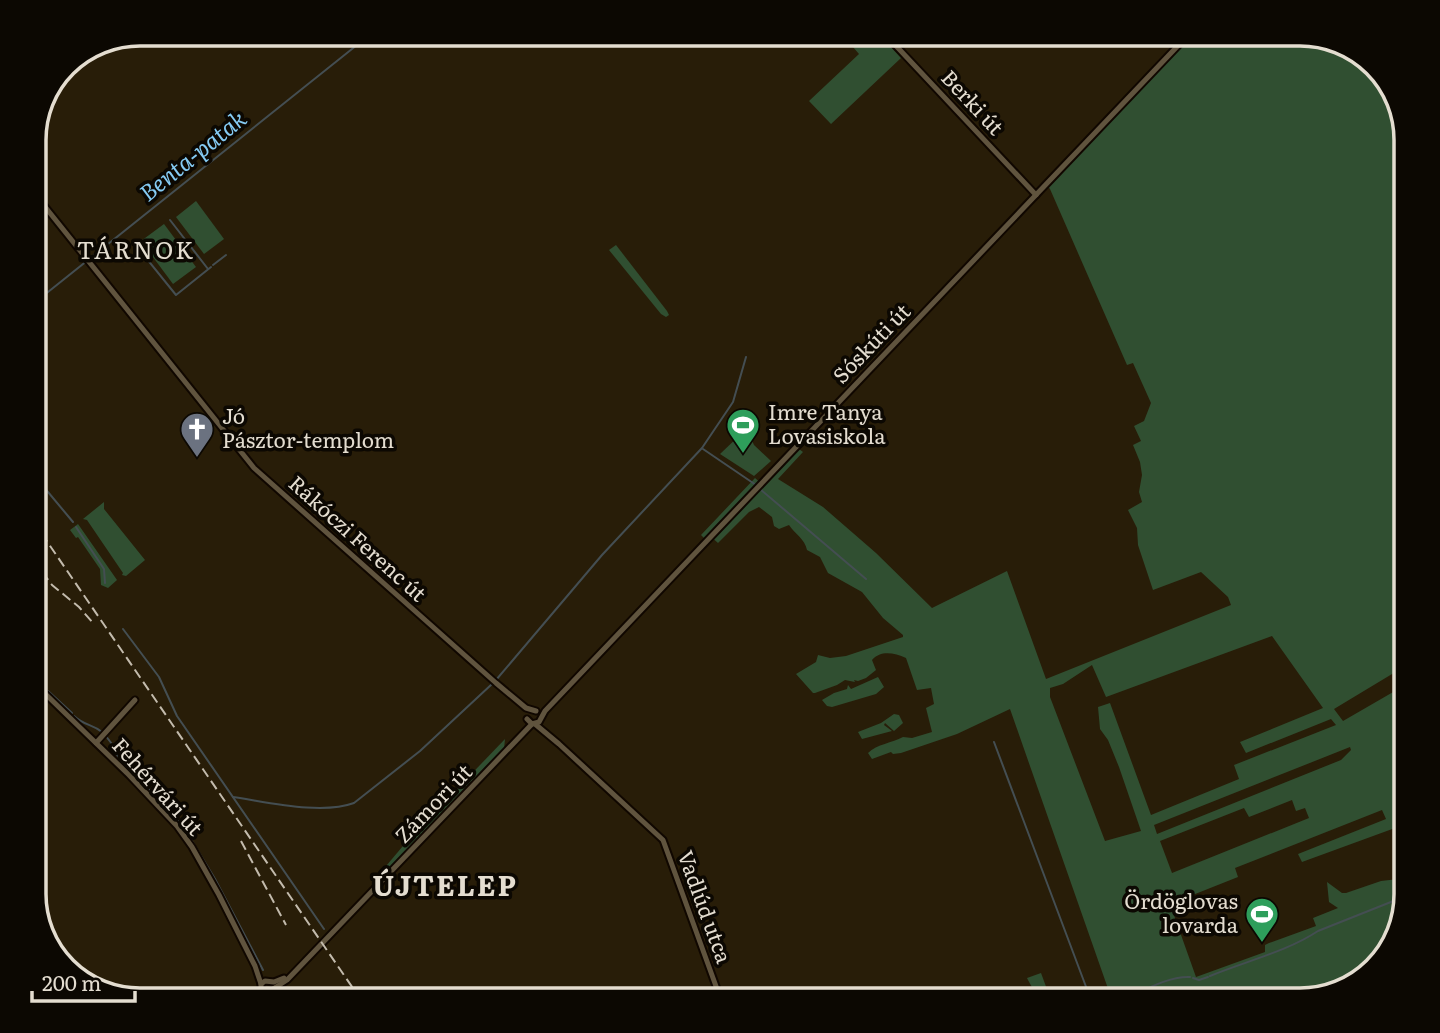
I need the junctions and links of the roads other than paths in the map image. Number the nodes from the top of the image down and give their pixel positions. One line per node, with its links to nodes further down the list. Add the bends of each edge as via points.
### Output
1 (896, 46): 3 (main road, Berki út)
2 (1178, 46): 3 (main road, Sóskúti út)
3 (1036, 195): 8 (main road, Sóskúti út)
4 (46, 209): 5 (main road, Rákóczi Ferenc út, via 254,468)
5 (494, 681): 8 (main road, Vadlúd utca)
6 (46, 695): 9 (main road, Fehérvári út)
7 (135, 700): 9 (main road)
8 (534, 718): 11 (main road, Zámori út, via 290,976); 12 (main road, Vadlúd utca, via 663,840)
9 (96, 743): 10 (main road, Fehérvári út, via 182,833)
10 (268, 988)
11 (272, 988)
12 (717, 988)

